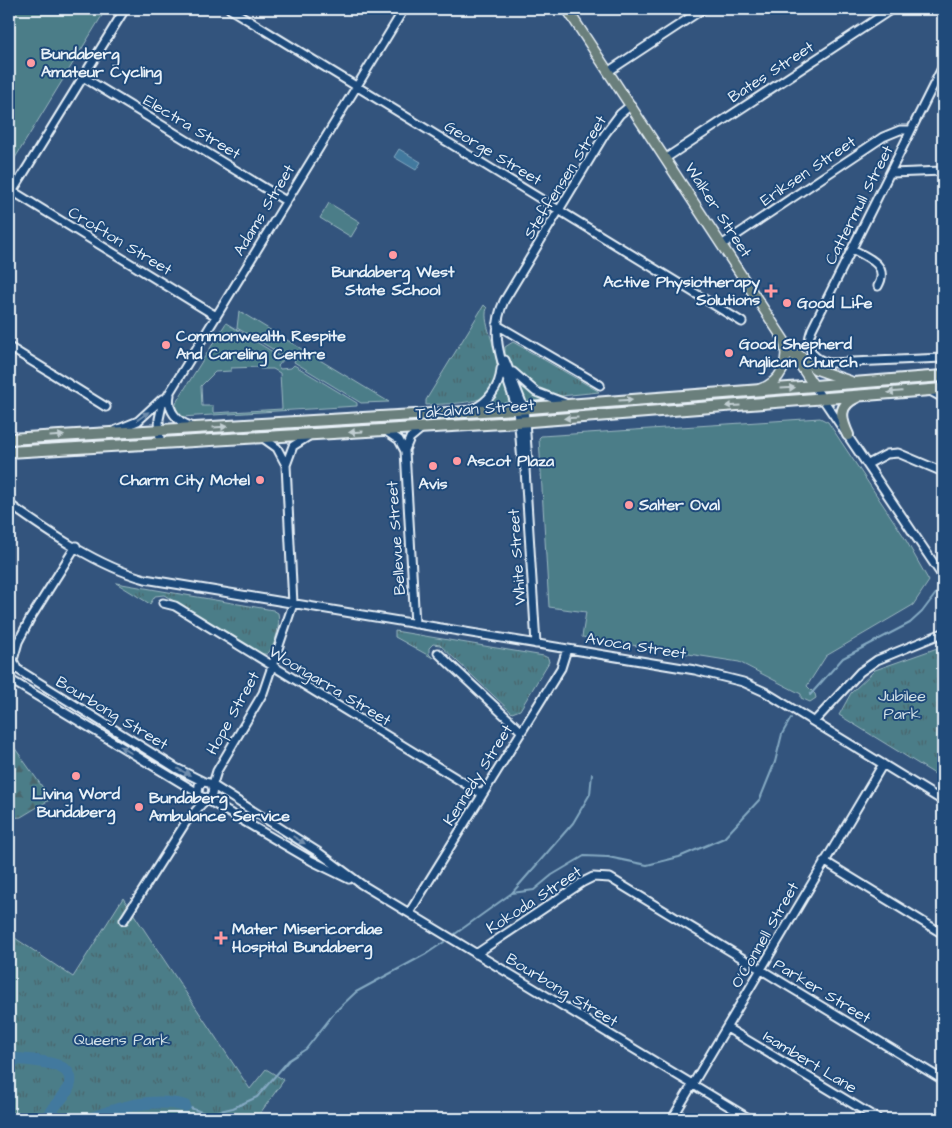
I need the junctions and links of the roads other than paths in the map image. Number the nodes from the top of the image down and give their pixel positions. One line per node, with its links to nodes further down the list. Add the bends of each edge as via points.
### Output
1 (125, 9): 9 (street)
2 (230, 9): 10 (street, George Street)
3 (404, 9): 10 (street, Adams Street)
4 (568, 9): 8 (main road, Walker Street)
5 (703, 9): 8 (street)
6 (892, 9): 13 (street, Bates Street)
7 (943, 68): 12 (street, Cattermull Street)
8 (609, 72): 11 (main road, Walker Street)
9 (83, 77): 16 (street); 17 (street, Electra Street)
10 (356, 86): 17 (street, Adams Street); 18 (street, George Street)
11 (631, 105): 13 (main road, Walker Street); 18 (street, Steffensen Street, via 611,125)
12 (911, 130): 15 (street, Cattermull Street); 19 (street, Eriksen Street, via 900,130 883,137)
13 (666, 158): 19 (main road, Walker Street)
14 (943, 171): 15 (street)
15 (891, 173): 20 (street, Cattermull Street)
16 (10, 192): 22 (street, Crofton Street)
17 (286, 201): 22 (street, Adams Street)
18 (560, 210): 23 (street, George Street); 25 (street, Steffensen Street, via 504,301)
19 (723, 244): 24 (main road, Walker Street)
20 (852, 249): 21 (street, via 878,264 881,270); 28 (street, Cattermull Street, via 810,334 809,348 815,357 839,363)
21 (878, 286)
22 (216, 316): 35 (street, Adams Street)
23 (742, 322)
24 (774, 322): 26 (main road, Walker Street); 36 (main road, via 786,348 785,364 780,376 772,383)
25 (497, 325): 29 (street, Steffensen Street); 32 (street)
26 (786, 341): 31 (main road, via 816,369); 33 (main road, Walker Street)
27 (9, 347): 42 (street)
28 (943, 358)
29 (503, 360): 41 (street, via 530,388 554,400); 43 (street, Steffensen Street); 44 (street, via 501,376 492,395 479,406)
30 (943, 376): 31 (highway, Takalvan Street)
31 (857, 383): 33 (highway, Takalvan Street)
32 (600, 385)
33 (814, 386): 36 (highway, Takalvan Street, one-way to 33); 40 (street, Walker Street)
34 (943, 389): 37 (highway, Takalvan Street)
35 (171, 390): 46 (street, via 169,401 175,415 187,425); 48 (street, Adams Street, via 160,412); 50 (street, one-way to 35, via 138,420)
36 (755, 390): 41 (highway, Takalvan Street, one-way to 36)
37 (927, 390): 38 (highway, Takalvan Street, one-way to 38); 39 (street)
38 (860, 395): 40 (highway, Takalvan Street); 52 (highway, via 847,402 842,410)
39 (943, 398)
40 (822, 399): 45 (highway, Takalvan Street, one-way to 45); 52 (street, Walker Street)
41 (574, 404): 43 (highway, Takalvan Street)
42 (106, 407)
43 (520, 409): 44 (highway, Takalvan Street); 45 (street, Steffensen Street)
44 (461, 412): 46 (highway, Takalvan Street, one-way to 44)
45 (522, 422): 47 (highway, Takalvan Street); 69 (street, White Street, via 528,461 525,469)
46 (199, 428): 48 (highway, Takalvan Street)
47 (423, 428): 49 (highway, Takalvan Street); 56 (street, via 412,436)
48 (159, 430): 50 (highway, Takalvan Street); 55 (street, Adams Street)
49 (382, 430): 51 (highway, Takalvan Street, one-way to 51); 56 (street, via 395,435)
50 (108, 433): 54 (highway, Takalvan Street, one-way to 50)
51 (314, 434): 53 (highway, Takalvan Street); 59 (street, via 293,446)
52 (848, 435): 58 (street, Walker Street)
53 (261, 437): 55 (highway, Takalvan Street); 59 (street, via 277,448)
54 (9, 439)
55 (160, 443): 57 (highway, Takalvan Street)
56 (404, 451): 66 (street, Bellevue Street)
57 (9, 452)
58 (868, 464): 60 (street, via 886,454 898,452); 63 (street, Walker Street)
59 (286, 465): 65 (street)
60 (943, 472)
61 (9, 505): 62 (street)
62 (76, 546): 65 (street, via 111,567 145,579); 68 (street)
63 (943, 577)
64 (163, 603): 74 (street, Woongarra Street, via 175,606)
65 (293, 604): 66 (street, Avoca Street); 74 (street, Hope Street)
66 (415, 624): 69 (street, Avoca Street)
67 (943, 633): 78 (street, via 877,660 860,672)
68 (18, 642): 71 (street); 75 (street, via 13,660)
69 (536, 644): 70 (street, Avoca Street)
70 (567, 649): 78 (street, Avoca Street, via 718,674 765,692); 79 (street, Kennedy Street, via 560,668)
71 (9, 651)
72 (438, 653): 79 (street)
73 (9, 664): 75 (street, Bourbong Street)
74 (273, 667): 81 (street, Hope Street, via 263,693); 85 (street, Woongarra Street)
75 (20, 673): 77 (street, via 24,683); 82 (street, Bourbong Street, one-way to 82)
76 (9, 679): 77 (street, Bourbong Street)
77 (16, 684): 84 (street, Bourbong Street, one-way to 77)
78 (814, 722): 80 (street, Avoca Street)
79 (521, 731): 85 (street, Kennedy Street)
80 (883, 764): 87 (street, Avoca Street); 90 (street, O'Connell Street)
81 (217, 771): 82 (street, Hope Street); 83 (street, Hope Street)
82 (204, 782): 83 (street); 84 (street, via 199,785)
83 (212, 787): 86 (street, via 212,795); 89 (street, Bourbong Street, one-way to 89)
84 (198, 793): 86 (street); 88 (street)
85 (482, 794): 94 (street, Kennedy Street)
86 (206, 798): 88 (street); 91 (street, Bourbong Street)
87 (943, 801)
88 (186, 822): 95 (street)
89 (320, 854): 91 (street, via 322,860); 93 (street, Bourbong Street)
90 (824, 861): 96 (street); 98 (street, O'Connell Street)
91 (315, 862): 93 (street, Bourbong Street)
92 (610, 878): 97 (street, Kokoda Street, via 593,877 583,882); 98 (street, Parker Street)
93 (361, 884): 94 (street, Bourbong Street)
94 (408, 913): 97 (street, Bourbong Street)
95 (124, 920)
96 (943, 934)
97 (476, 954): 101 (street, Bourbong Street)
98 (761, 970): 99 (street, O'Connell Street); 100 (street, Parker Street)
99 (727, 1028): 101 (street, O'Connell Street); 104 (street, Isambert Lane)
100 (943, 1080)
101 (693, 1085): 102 (street, O'Connell Street); 103 (street, Bourbong Street)
102 (672, 1119)
103 (750, 1119)
104 (878, 1119)

